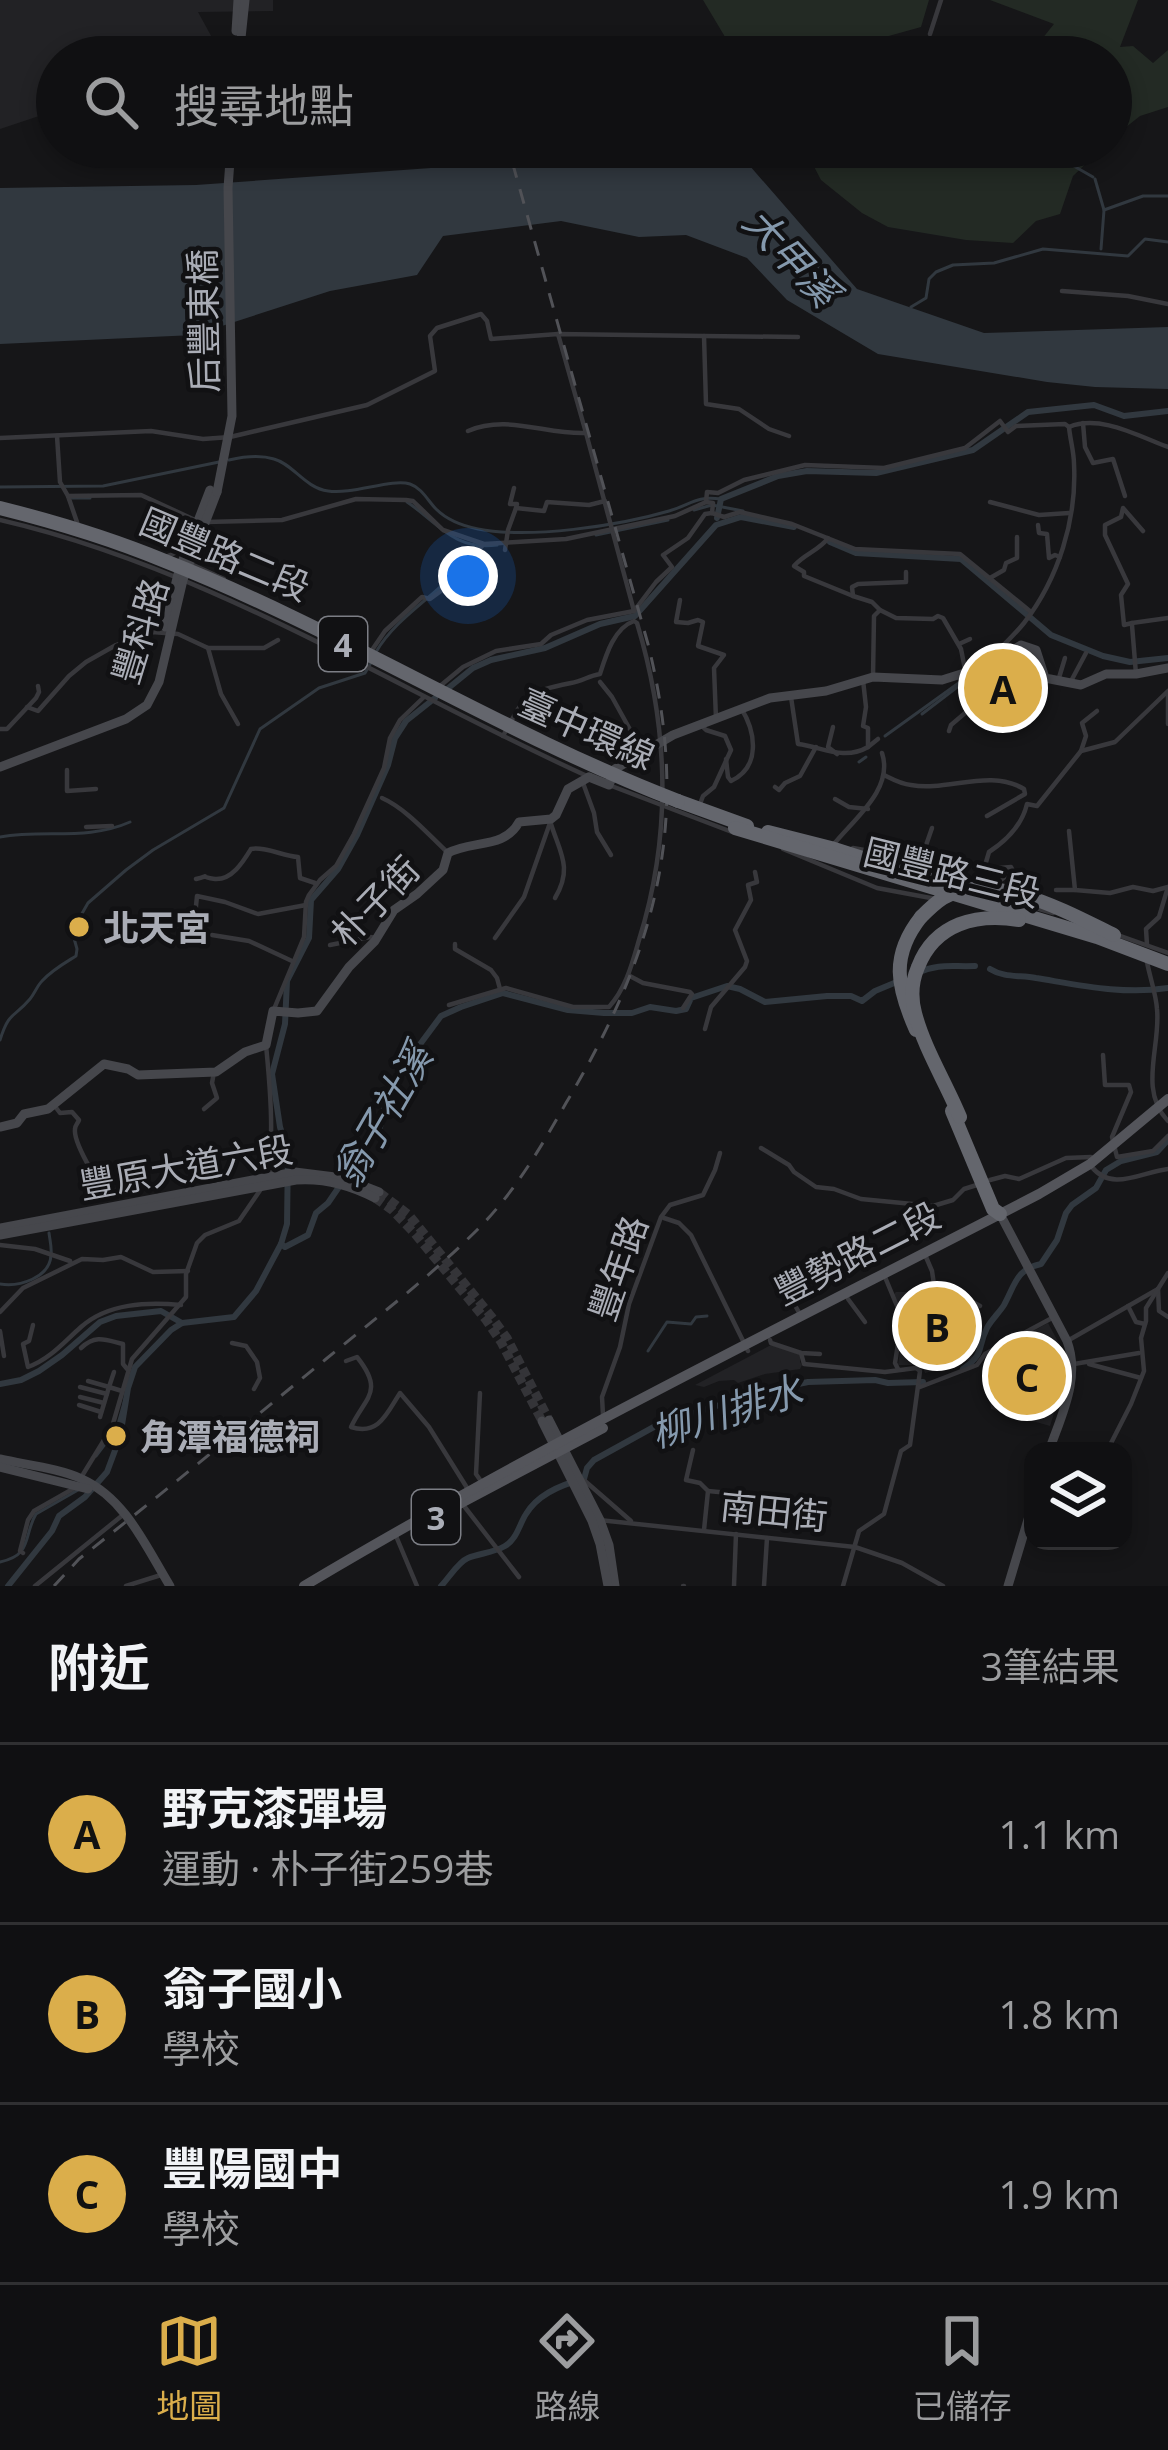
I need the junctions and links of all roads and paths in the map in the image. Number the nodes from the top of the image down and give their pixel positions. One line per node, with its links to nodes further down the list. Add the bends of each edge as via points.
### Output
1 (242, 0): 4 (street)
2 (941, 0): 3 (street)
3 (930, 34)
4 (239, 36)
5 (228, 168): 20 (street, 后豐東橋, bridge, via 232,416)
6 (1062, 291): 7 (street)
7 (1168, 304)
8 (558, 334): 9 (street); 14 (street); 15 (street, via 491,339 487,321 476,315 430,336 435,371 367,405 230,437)
9 (704, 336): 10 (street); 16 (street, via 706,404 739,409)
10 (798, 337)
11 (1083, 423): 12 (street); 18 (street); 22 (street, via 1087,455 1093,463 1113,459)
12 (1070, 427): 23 (street, via 1007,432 1000,421 965,448 884,468 805,465); 29 (street)
13 (468, 431): 14 (street, via 531,425)
14 (586, 433): 24 (street)
15 (57, 436): 17 (street); 21 (street)
16 (789, 436)
17 (0, 439)
18 (1168, 447)
19 (514, 488): 26 (street, via 510,504)
20 (213, 491): 30 (street, 豐科路)
21 (68, 496): 30 (street, via 141,495); 31 (street)
22 (1125, 496)
23 (706, 498): 28 (street); 33 (street, via 675,516)
24 (605, 501): 26 (street); 33 (street)
25 (990, 502): 29 (street, via 1039,515)
26 (517, 508): 39 (street)
27 (0, 511): 31 (street, 國豐路二段); 43 (street); 45 (street, 國豐路二段); 118 (highway, 臺中環線 / 4, bridge, via 196,581 571,764); 119 (highway, 臺中環線 / 4, bridge, via 199,575 544,744)
28 (712, 513): 36 (street, via 740,512); 52 (street, via 663,555 672,567)
29 (1069, 513): 41 (street)
30 (202, 522): 37 (street, 豐科路); 38 (street, via 282,520 352,500 406,500 443,530)
31 (78, 525): 40 (street, 國豐路二段)
32 (1038, 525): 41 (street, via 1049,558)
33 (612, 528): 39 (street); 52 (street)
34 (1143, 531): 55 (street, via 1123,508 1105,526 1128,584 1124,625)
35 (1017, 536): 46 (street, via 1017,558)
36 (828, 538): 46 (street, via 855,549 960,554); 49 (street, via 794,566)
37 (194, 544): 40 (street); 42 (street); 43 (street, 豐科路)
38 (484, 544): 39 (street); 61 (street)
39 (506, 546)
40 (168, 556): 43 (street, 國豐路二段)
41 (1060, 557): 53 (street)
42 (204, 570): 43 (street, 國豐路二段); 61 (street, 國豐路二段)
43 (183, 571): 45 (street, 國豐路二段); 47 (street, 國豐路二段); 48 (street, 豐科路)
44 (905, 572): 49 (street, via 906,583 858,584)
45 (164, 573): 48 (street)
46 (990, 578): 53 (street)
47 (198, 586): 48 (street); 65 (street, 國豐路二段)
48 (176, 594): 56 (street, 豐科路)
49 (853, 596): 51 (street)
50 (680, 599): 81 (street, via 676,622 703,622 698,646 724,655 714,668)
51 (880, 610): 59 (street, via 943,618); 69 (street)
52 (634, 611): 74 (street, via 586,620 542,644 496,651)
53 (1029, 616): 64 (street)
54 (1168, 618): 55 (street)
55 (1132, 623): 68 (street)
56 (167, 633): 60 (street); 78 (street, via 109,648 74,670 38,711); 100 (street, 豐科路, via 152,685 136,707)
57 (970, 639): 59 (street)
58 (278, 640): 60 (street, via 265,648)
59 (959, 644): 67 (street)
60 (208, 648): 83 (street)
61 (372, 651): 65 (street); 74 (street, 國豐路二段)
62 (1086, 653): 72 (street)
63 (1065, 658): 72 (street)
64 (986, 665): 67 (street); 70 (street); 72 (street, via 1028,645 1045,678); 88 (street, via 992,691)
65 (365, 667): 77 (street, 國豐路二段)
66 (1168, 668): 68 (street)
67 (965, 669): 70 (street)
68 (1136, 674): 72 (street)
69 (868, 678): 70 (street); 76 (street); 93 (street)
70 (937, 680)
71 (600, 682): 95 (street)
72 (1064, 682)
73 (38, 686): 78 (street)
74 (440, 686): 82 (street, 國豐路二段)
75 (1168, 692): 85 (street); 94 (street, via 1115,742)
76 (791, 695): 79 (street); 92 (street, via 798,744)
77 (424, 697): 89 (street, 國豐路二段); 129 (street, via 389,738 354,834)
78 (28, 707): 87 (street)
79 (741, 708): 81 (street); 98 (street, via 753,736 750,765 730,781)
80 (1097, 711): 94 (street, via 1082,723)
81 (716, 719): 84 (street)
82 (511, 722): 89 (street); 91 (street, via 524,697 600,674 621,629 634,621); 99 (street, 國豐路二段)
83 (238, 724)
84 (700, 724): 91 (street); 98 (street, via 725,736)
85 (1168, 724)
86 (833, 727): 97 (street, via 828,747)
87 (0, 729)
88 (950, 731)
89 (503, 736): 104 (street, 國豐路二段)
90 (878, 739): 93 (street)
91 (662, 740): 95 (street); 108 (street)
92 (816, 747): 97 (street); 106 (street, via 800,776)
93 (868, 747): 97 (street)
94 (1081, 751): 134 (street, via 1044,801 1027,805 1006,841 989,852)
95 (643, 753): 101 (street)
96 (882, 753): 103 (street)
97 (836, 754)
98 (726, 759): 111 (street)
99 (596, 760): 101 (street, 國豐路二段); 104 (street)
100 (0, 763)
101 (615, 769): 105 (street); 108 (street, 國豐路三段)
102 (67, 770): 107 (street, via 67,791)
103 (884, 775): 113 (street); 114 (street, via 912,786 998,780 1024,789)
104 (586, 780): 105 (street, 國豐路三段); 115 (street, 朴子街, via 568,789); 124 (street, via 597,832)
105 (608, 785): 112 (street, 國豐路三段)
106 (775, 788)
107 (96, 789)
108 (664, 790): 111 (street, 國豐路三段); 112 (street)
109 (382, 798): 123 (street)
110 (835, 799): 113 (street)
111 (700, 805): 119 (street, 國豐路三段)
112 (663, 806): 134 (street, 國豐路三段, via 877,888 979,906); 147 (street, via 650,904)
113 (868, 809): 122 (street)
114 (986, 816)
115 (550, 822): 123 (street, 朴子街, via 519,822 507,837); 135 (street, via 565,881); 141 (street, via 524,897)
116 (112, 826): 117 (street)
117 (86, 827)
118 (735, 828): 133 (highway, bridge, via 836,864); 139 (highway, 臺中環線 / 4, bridge)
119 (761, 828): 122 (street, 國豐路三段); 133 (highway, bridge); 144 (highway, 臺中環線 / 4, bridge)
120 (932, 828): 125 (street, via 924,851)
121 (1069, 831): 132 (street)
122 (834, 844): 125 (street, 國豐路三段)
123 (448, 853): 140 (street, 朴子街, via 443,870 398,905)
124 (611, 855)
125 (902, 860): 134 (street, 國豐路三段)
126 (999, 868): 134 (street, via 1013,871)
127 (755, 872): 152 (street, via 735,930 746,967 711,1006)
128 (196, 879): 129 (street, via 227,877 256,847 298,857 300,878)
129 (316, 884): 136 (street)
130 (1168, 887): 132 (street); 144 (street, via 1146,929)
131 (1057, 890): 132 (street)
132 (1075, 890)
133 (960, 893): 134 (highway); 144 (highway)
134 (985, 894): 144 (street, 國豐路三段); 144 (street, 國豐路三段)
135 (555, 898)
136 (306, 904): 137 (street, via 258,914 197,896); 146 (street)
137 (195, 916)
138 (212, 935): 146 (street)
139 (1097, 937): 145 (highway, 臺中環線 / 4, bridge); 159 (highway, bridge, via 986,918 952,926 928,948 914,980 914,1010)
140 (377, 938): 143 (street); 151 (street, 朴子街, via 320,1009)
141 (495, 938)
142 (455, 944): 148 (street, via 491,970)
143 (330, 945)
144 (1145, 949): 145 (highway, 臺中環線 / 4, bridge); 158 (street, via 1158,1012 1151,1069); 159 (highway, bridge, via 1005,890 958,892 927,911 902,947 902,1000)
145 (1168, 960)
146 (292, 961): 151 (street)
147 (628, 975): 148 (street, via 604,1008); 150 (street, via 690,992)
148 (500, 988): 149 (street)
149 (449, 1005)
150 (683, 1008)
151 (281, 1012): 153 (street)
152 (704, 1029)
153 (266, 1045): 155 (street); 167 (street)
154 (1103, 1055): 163 (street, via 1106,1085 1129,1085 1131,1092)
155 (214, 1072): 156 (street, via 138,1076 104,1064); 157 (street, via 217,1098)
156 (55, 1105): 160 (street); 170 (street, via 79,1120 74,1131 102,1189)
157 (205, 1109)
158 (1165, 1110): 163 (main road, 豐勢路二段 / 3)
159 (958, 1118): 173 (highway)
160 (0, 1127)
161 (1168, 1136): 163 (street, via 1153,1150 1117,1157)
162 (761, 1148): 169 (street, via 816,1187 861,1199 933,1206)
163 (1114, 1148): 165 (main road, 豐勢路二段 / 3)
164 (720, 1153): 172 (street, 豐年路, via 703,1195 670,1205)
165 (1097, 1169): 166 (street, via 1114,1181); 168 (street, via 1071,1157 1019,1179); 173 (main road, 豐勢路二段 / 3)
166 (1168, 1169)
167 (274, 1179): 171 (street, 豐原大道六段, via 340,1180); 174 (street, 豐原大道六段); 178 (street, via 239,1221 200,1240)
168 (990, 1180)
169 (980, 1184)
170 (116, 1190)
171 (372, 1193)
172 (662, 1217): 199 (street, via 691,1235); 220 (street, 豐年路, via 628,1304 602,1397)
173 (1002, 1217): 176 (main road, 豐勢路二段 / 3); 189 (street)
174 (0, 1232)
175 (0, 1245): 177 (street)
176 (926, 1255): 180 (main road, 豐勢路二段 / 3); 185 (street, via 935,1292)
177 (72, 1262): 178 (street, via 121,1257 153,1272); 187 (street, via 23,1288)
178 (188, 1271): 184 (street)
179 (1168, 1274): 182 (street)
180 (884, 1276): 183 (main road, 豐勢路二段 / 3); 188 (main road, 豐勢路二段 / 3); 207 (street, via 902,1318)
181 (779, 1277): 188 (street)
182 (1158, 1289): 186 (street); 190 (street, via 1159,1311); 192 (street)
183 (848, 1299): 191 (street); 195 (main road, 豐勢路二段 / 3)
184 (180, 1306): 193 (street, via 103,1312 28,1367 23,1344); 208 (street)
185 (980, 1306)
186 (1128, 1306): 192 (street); 196 (street)
187 (0, 1312)
188 (801, 1316): 199 (main road, 豐勢路二段 / 3)
189 (1054, 1317): 196 (street); 213 (street, via 977,1365)
190 (1168, 1317)
191 (865, 1322)
192 (1145, 1324): 201 (street)
193 (33, 1325)
194 (0, 1331): 203 (street)
195 (770, 1340): 199 (main road, 豐勢路二段 / 3); 200 (street)
196 (1067, 1341): 206 (street)
197 (232, 1343): 214 (street, via 246,1346 257,1362)
198 (81, 1348): 208 (street, via 96,1339 123,1344)
199 (746, 1348): 220 (main road, 豐勢路二段 / 3)
200 (801, 1353): 202 (street); 207 (street, via 804,1364)
201 (1142, 1353): 205 (street); 210 (street)
202 (820, 1354)
203 (4, 1356)
204 (346, 1360): 229 (street, via 357,1357 371,1378 369,1400 351,1427 382,1422 400,1393)
205 (1088, 1363): 206 (street); 210 (street)
206 (1074, 1364): 221 (street)
207 (898, 1369): 213 (street, via 919,1369)
208 (128, 1370): 216 (street)
209 (114, 1372): 215 (street)
210 (1141, 1378): 222 (street)
211 (88, 1381): 215 (street)
212 (80, 1387): 215 (street)
213 (920, 1387): 241 (street, via 910,1445 901,1451 884,1514 862,1528)
214 (254, 1389)
215 (108, 1390): 216 (street); 218 (street)
216 (122, 1391): 227 (street, via 112,1427)
217 (480, 1393): 228 (street, via 476,1474)
218 (104, 1403): 218 (street, via 79,1401 100,1414)
219 (546, 1421): 223 (street)
220 (604, 1423): 223 (main road, 豐勢路二段 / 3)
221 (1052, 1442)
222 (1112, 1442)
223 (560, 1446): 226 (street); 228 (main road, 3); 232 (main road, 3); 234 (street)
224 (693, 1450): 230 (street, via 686,1480)
225 (0, 1463): 227 (street)
226 (581, 1478): 234 (street); 235 (street)
227 (80, 1482): 233 (street); 242 (street, via 34,1511)
228 (483, 1484): 229 (main road, 3)
229 (469, 1491): 239 (main road, 3)
230 (708, 1491): 231 (street); 236 (street)
231 (740, 1494)
232 (462, 1503): 239 (main road, 3); 243 (street)
233 (123, 1514): 244 (street); 245 (street)
234 (596, 1521): 235 (street, 南田街); 250 (street)
235 (632, 1522): 236 (street, 南田街)
236 (704, 1530): 238 (street, 南田街)
237 (1024, 1533): 255 (street)
238 (736, 1534): 240 (street, 南田街); 251 (street)
239 (395, 1535): 247 (main road, 3); 248 (main road, 3); 249 (street)
240 (767, 1537): 241 (street, 南田街); 252 (street)
241 (855, 1547): 253 (street); 254 (street, 南田街)
242 (22, 1552)
243 (519, 1577)
244 (164, 1580): 246 (street)
245 (35, 1586)
246 (126, 1586)
247 (304, 1586)
248 (317, 1586)
249 (417, 1586)
250 (612, 1586)
251 (734, 1586)
252 (764, 1586)
253 (843, 1586)
254 (943, 1586)
255 (1008, 1586)

